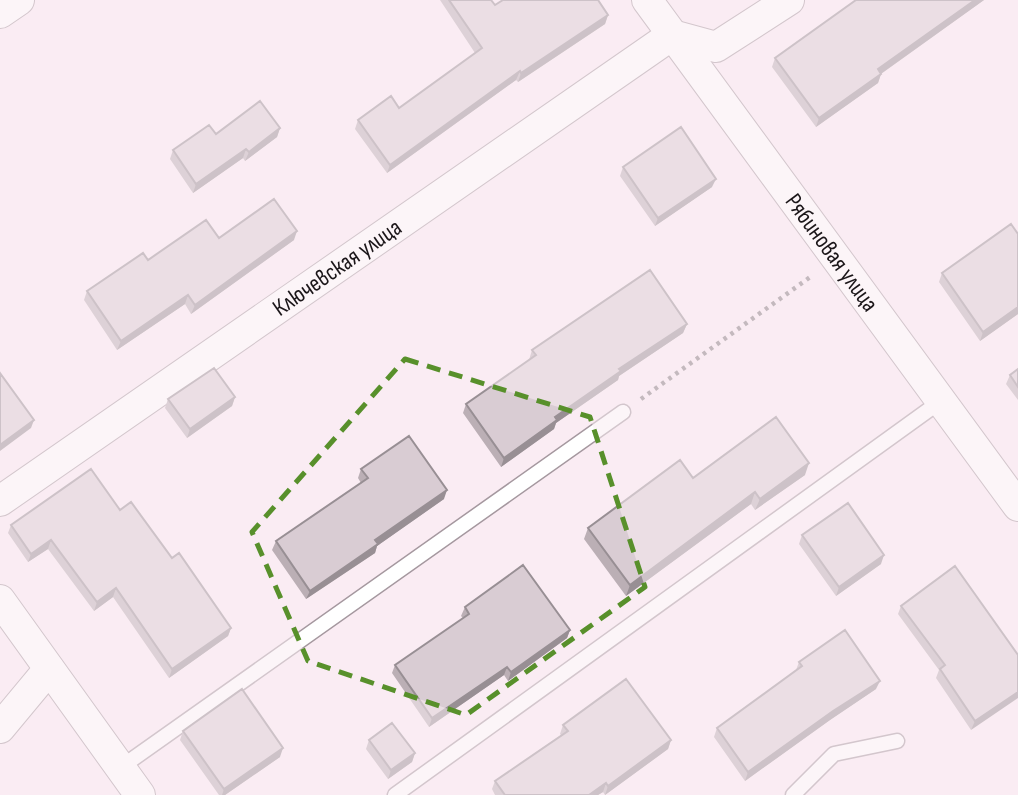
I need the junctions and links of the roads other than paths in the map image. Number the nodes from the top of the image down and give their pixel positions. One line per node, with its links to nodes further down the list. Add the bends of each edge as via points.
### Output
1 (19, 0): 4 (street)
2 (648, 0): 5 (street, Рябиновая улица)
3 (789, 0): 5 (street, via 716,47)
4 (0, 13)
5 (672, 35): 6 (street, Рябиновая улица); 8 (street, Ключевская улица)
6 (941, 401): 9 (street, Рябиновая улица); 16 (lane)
7 (623, 412): 14 (lane)
8 (0, 501)
9 (1018, 506)
10 (0, 600): 11 (street)
11 (49, 669): 12 (street); 14 (street)
12 (0, 727)
13 (897, 741): 17 (lane, via 834,754)
14 (120, 768): 15 (street)
15 (141, 795)
16 (395, 795)
17 (793, 795)

